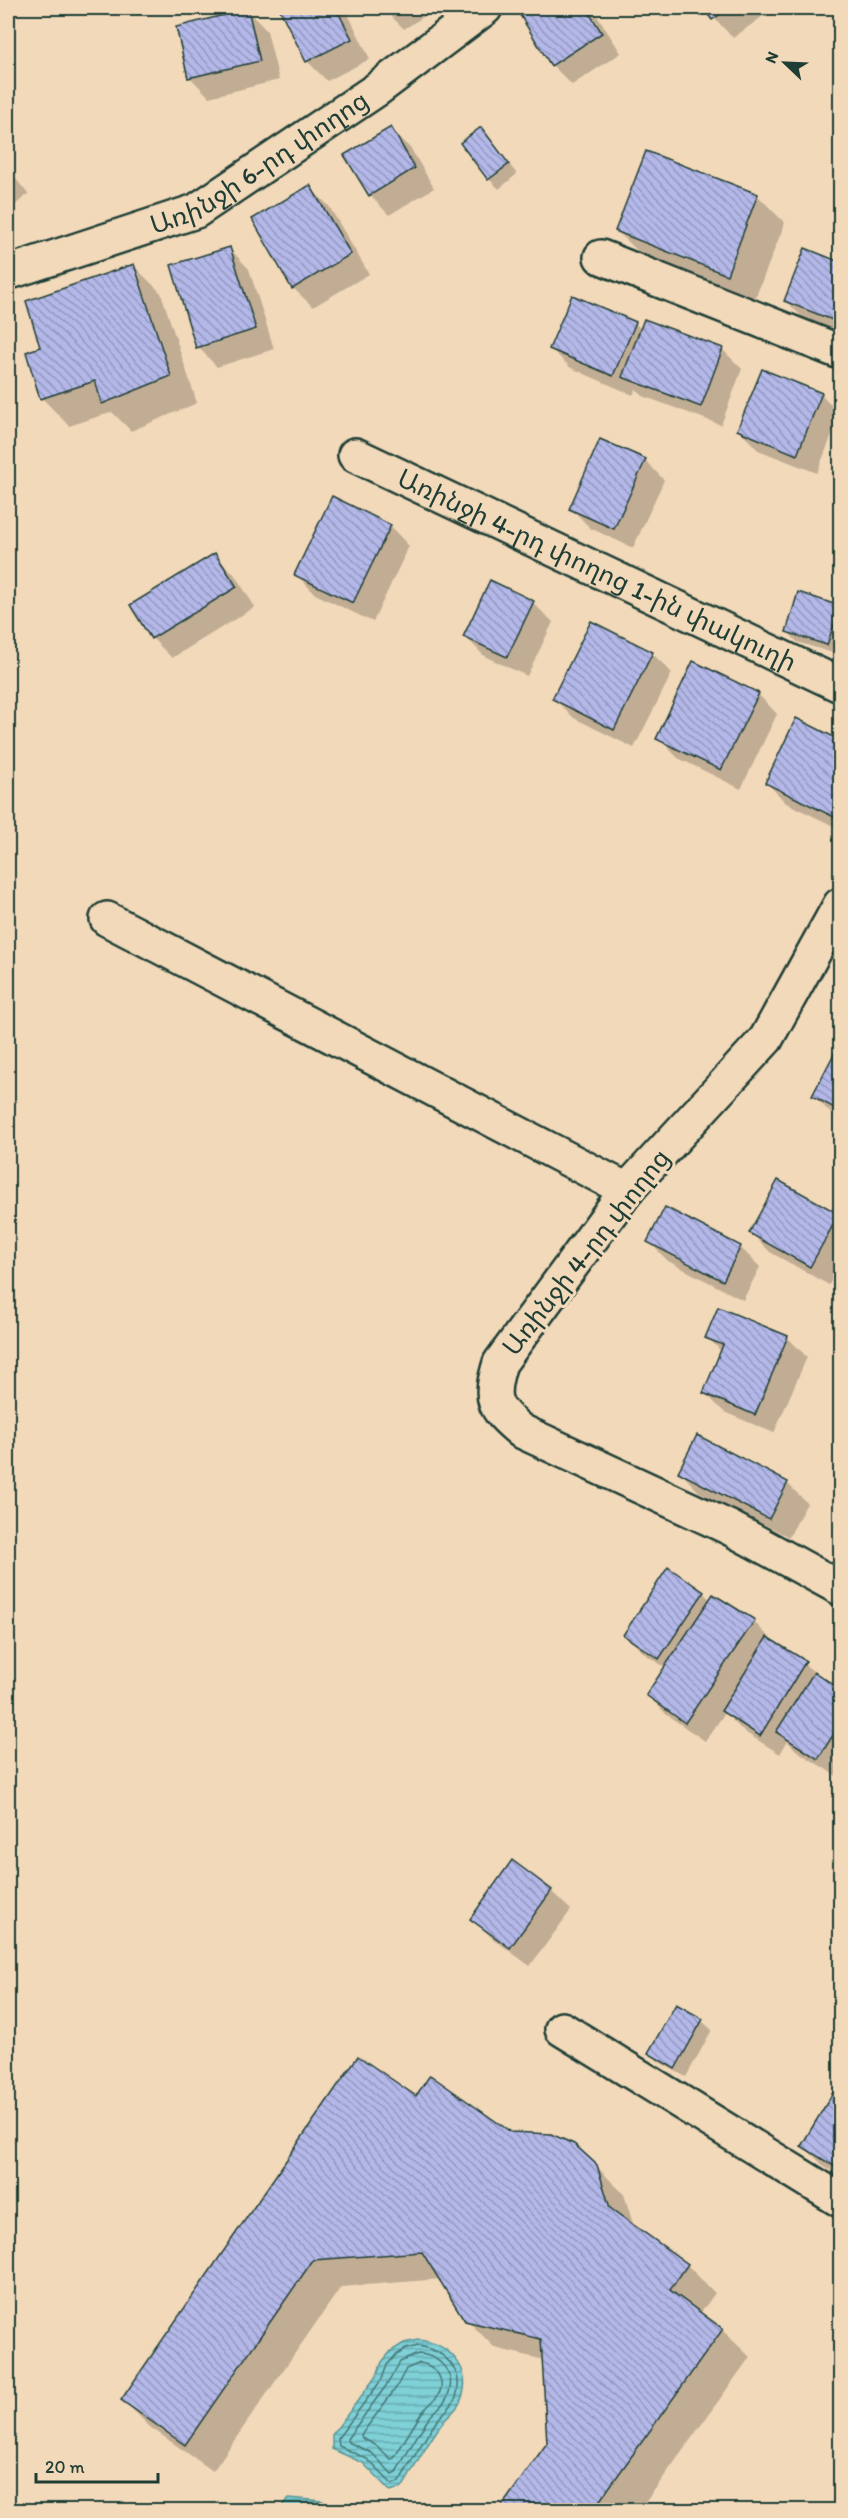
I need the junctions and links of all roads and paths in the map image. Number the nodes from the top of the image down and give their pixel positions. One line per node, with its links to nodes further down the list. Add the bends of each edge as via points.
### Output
1 (485, 8): 3 (street, Առինջի 6-րդ փողոց, via 376,90 196,211)
2 (601, 257): 4 (street)
3 (8, 271)
4 (840, 352)
5 (355, 455): 6 (street, Առինջի 4-րդ փողոց 1-ին փակուղի)
6 (840, 685)
7 (840, 905): 9 (street, Առինջի 4-րդ փողոց, via 766,1039)
8 (106, 919): 9 (street)
9 (627, 1190): 10 (street, Առինջի 4-րդ փողոց, via 500,1363 493,1387 500,1414 521,1431 730,1528)
10 (840, 1587)
11 (562, 2030): 12 (street)
12 (840, 2200)

